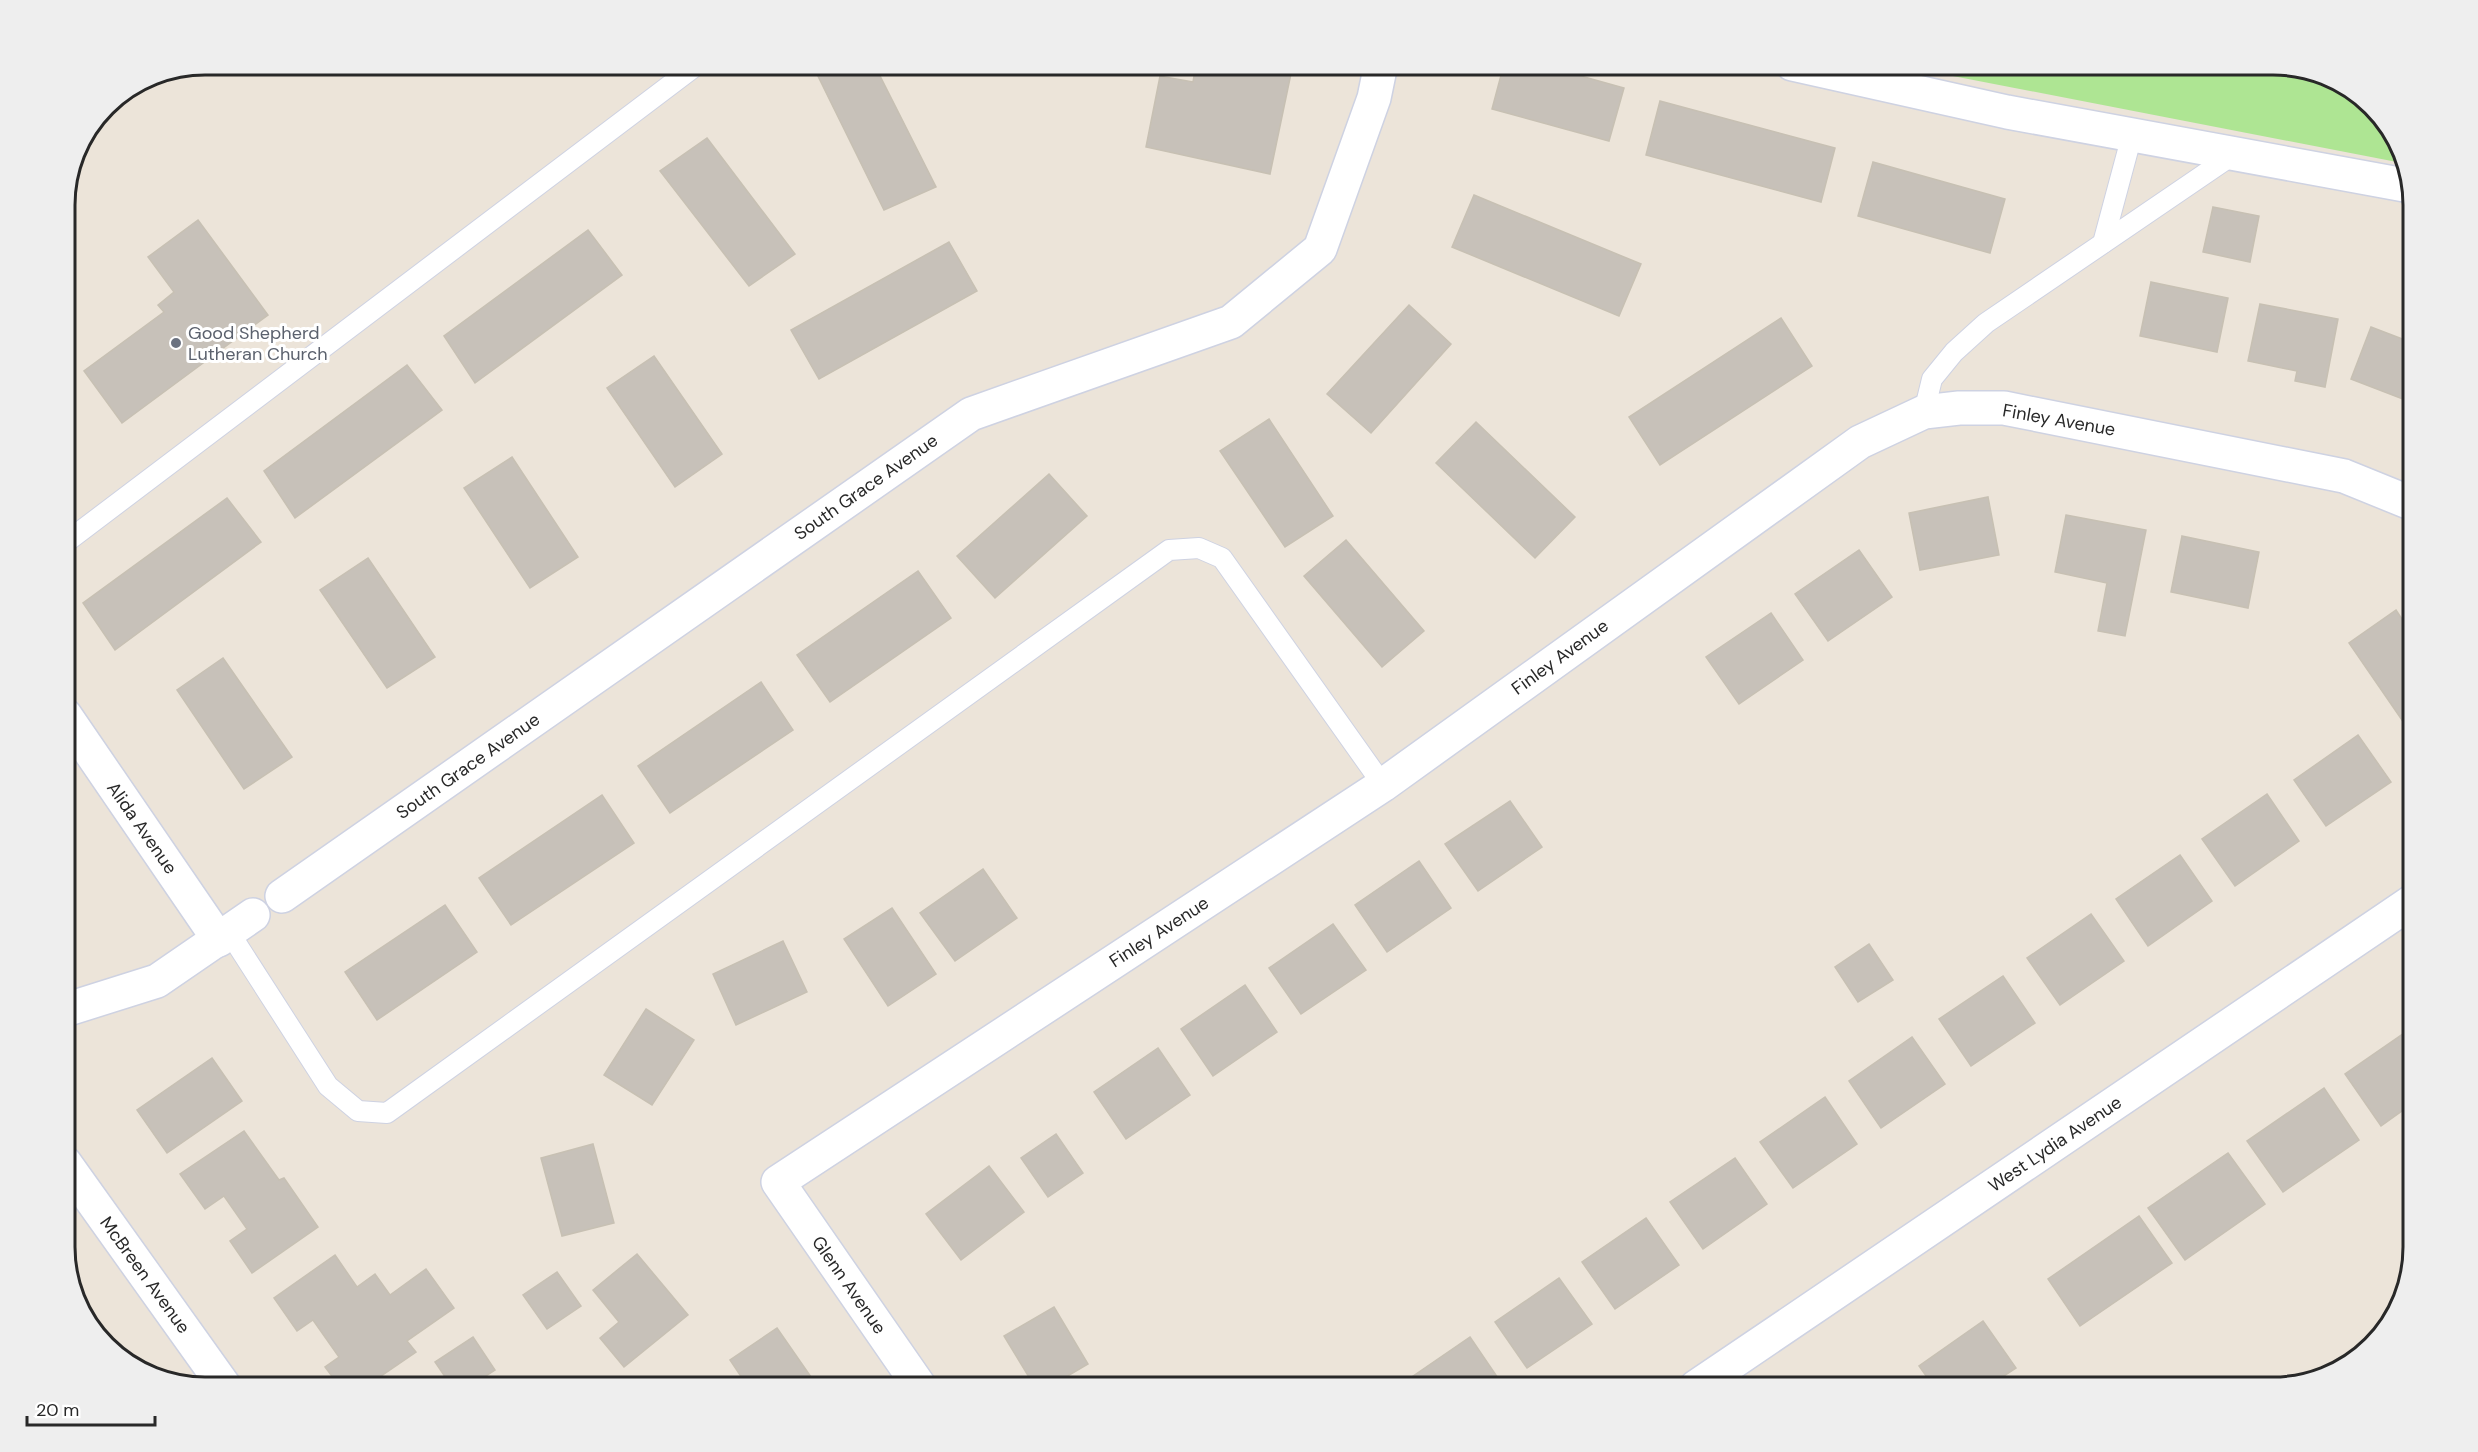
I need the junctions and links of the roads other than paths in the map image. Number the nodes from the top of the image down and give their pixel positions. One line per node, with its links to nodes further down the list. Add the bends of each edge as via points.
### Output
1 (683, 75): 10 (lane)
2 (1379, 75): 13 (street, South Grace Avenue, via 1320,249 1232,322 971,414)
3 (1840, 75): 4 (street)
4 (2132, 135): 5 (street); 7 (lane)
5 (2234, 154): 6 (street); 7 (lane)
6 (2401, 184)
7 (2103, 243): 8 (lane, via 1986,323 1954,352 1932,380)
8 (1924, 412): 9 (street, Finley Avenue, via 2004,408 2040,414 2344,476); 12 (street, Finley Avenue, via 1860,442)
9 (2403, 500)
10 (75, 535)
11 (75, 729): 15 (street, Alida Avenue)
12 (1383, 784): 15 (lane, via 1222,558 1199,548 1169,550 387,1113 358,1111 328,1086); 18 (street, Finley Avenue)
13 (282, 896)
14 (2403, 908): 21 (street, West Lydia Avenue)
15 (234, 929): 16 (street, via 157,981)
16 (75, 1007)
17 (75, 1177): 19 (street, McBreen Avenue)
18 (778, 1182): 20 (street, Glenn Avenue)
19 (217, 1377)
20 (912, 1377)
21 (1712, 1377)

